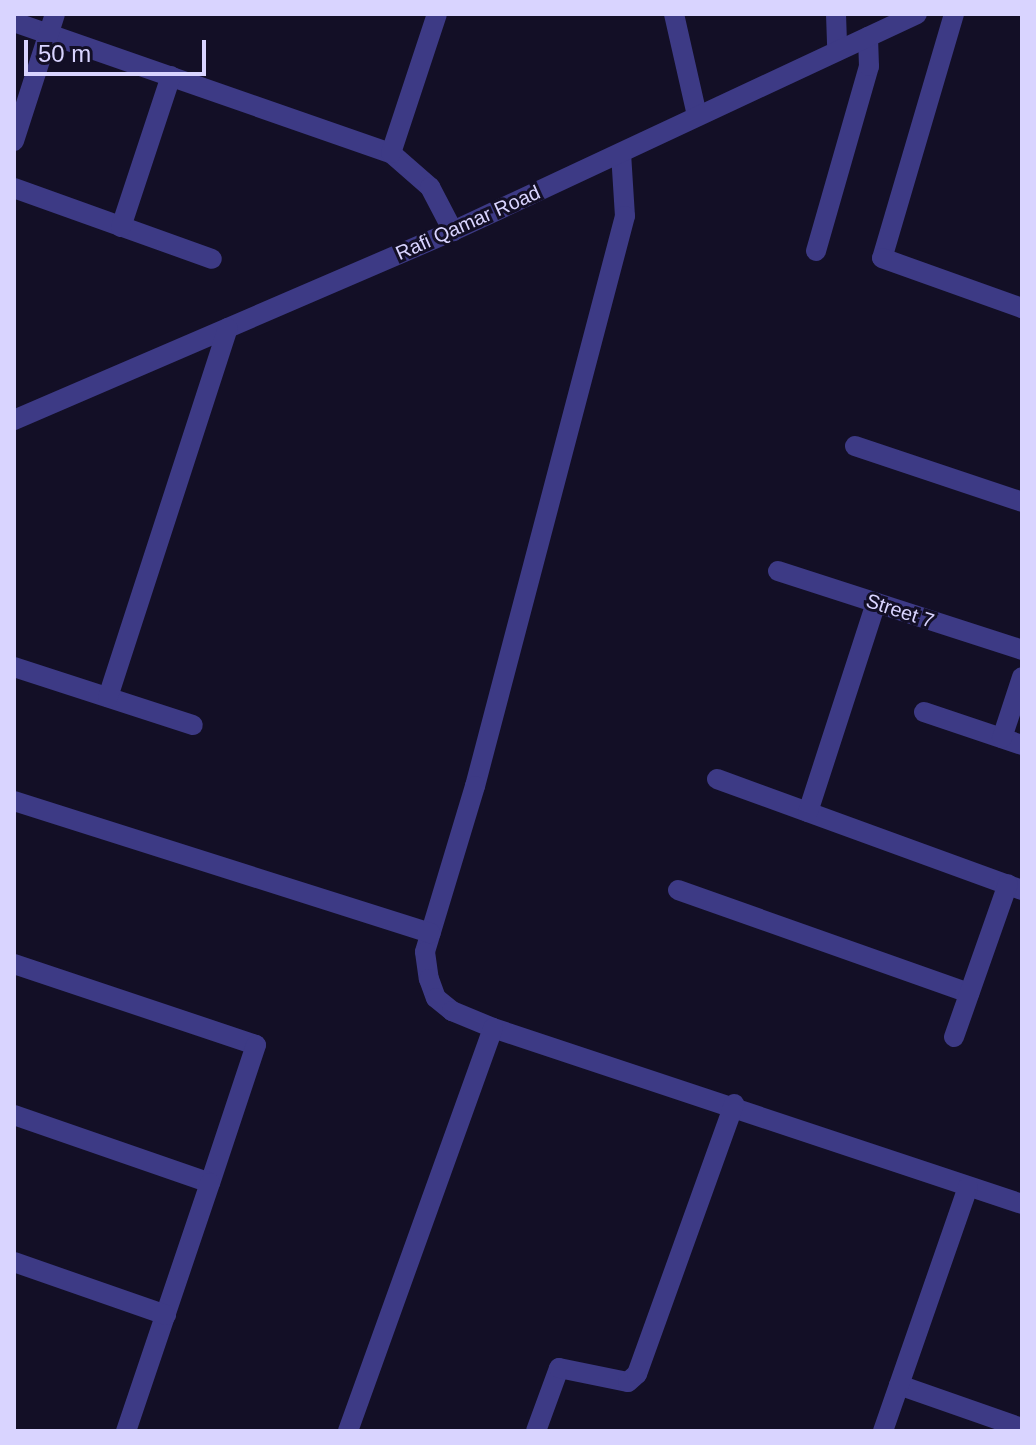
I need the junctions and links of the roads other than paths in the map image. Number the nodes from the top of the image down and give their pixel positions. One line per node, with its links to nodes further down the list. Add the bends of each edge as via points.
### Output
1 (437, 14): 13 (street)
2 (674, 14): 11 (street)
3 (836, 14): 9 (street)
4 (917, 14): 8 (street, Rafi Qamar Road)
5 (954, 14): 20 (street, via 882,258)
6 (14, 22): 7 (street)
7 (52, 24): 10 (street); 12 (street)
8 (868, 37): 9 (street, Rafi Qamar Road); 18 (street, via 869,66)
9 (837, 51): 11 (street, Rafi Qamar Road)
10 (171, 76): 13 (street); 16 (street)
11 (697, 115): 14 (street, Rafi Qamar Road)
12 (14, 141)
13 (391, 153): 17 (street, via 430,187)
14 (621, 153): 17 (street, Rafi Qamar Road); 40 (street, via 625,216)
15 (14, 188): 16 (street)
16 (121, 227): 19 (street)
17 (453, 231): 21 (street, Rafi Qamar Road)
18 (816, 251)
19 (212, 259)
20 (1022, 308)
21 (228, 328): 22 (street, Rafi Qamar Road); 30 (street)
22 (14, 420)
23 (855, 446): 24 (street)
24 (1022, 502)
25 (778, 571): 26 (street, Street 7)
26 (876, 603): 27 (street, Street 7); 37 (street)
27 (1022, 650)
28 (14, 667): 30 (street)
29 (1022, 677): 33 (street)
30 (108, 697): 32 (street)
31 (924, 712): 33 (street)
32 (193, 725)
33 (1002, 738): 34 (street)
34 (1022, 745)
35 (717, 779): 37 (street)
36 (14, 801): 40 (street)
37 (808, 812): 38 (street)
38 (1015, 887): 42 (street)
39 (678, 890): 42 (street)
40 (431, 933): 43 (street, via 425,952 436,998 452,1011)
41 (14, 964): 47 (street, via 256,1045)
42 (969, 993): 44 (street)
43 (493, 1028): 45 (street); 55 (street)
44 (954, 1037)
45 (734, 1104): 48 (street); 56 (street, via 637,1374 628,1382 559,1368)
46 (14, 1115): 47 (street)
47 (210, 1183): 51 (street)
48 (968, 1187): 49 (street); 52 (street)
49 (1022, 1204)
50 (14, 1262): 51 (street)
51 (166, 1315): 54 (street)
52 (899, 1385): 53 (street); 57 (street)
53 (1022, 1428)
54 (126, 1431)
55 (348, 1431)
56 (536, 1431)
57 (883, 1431)

